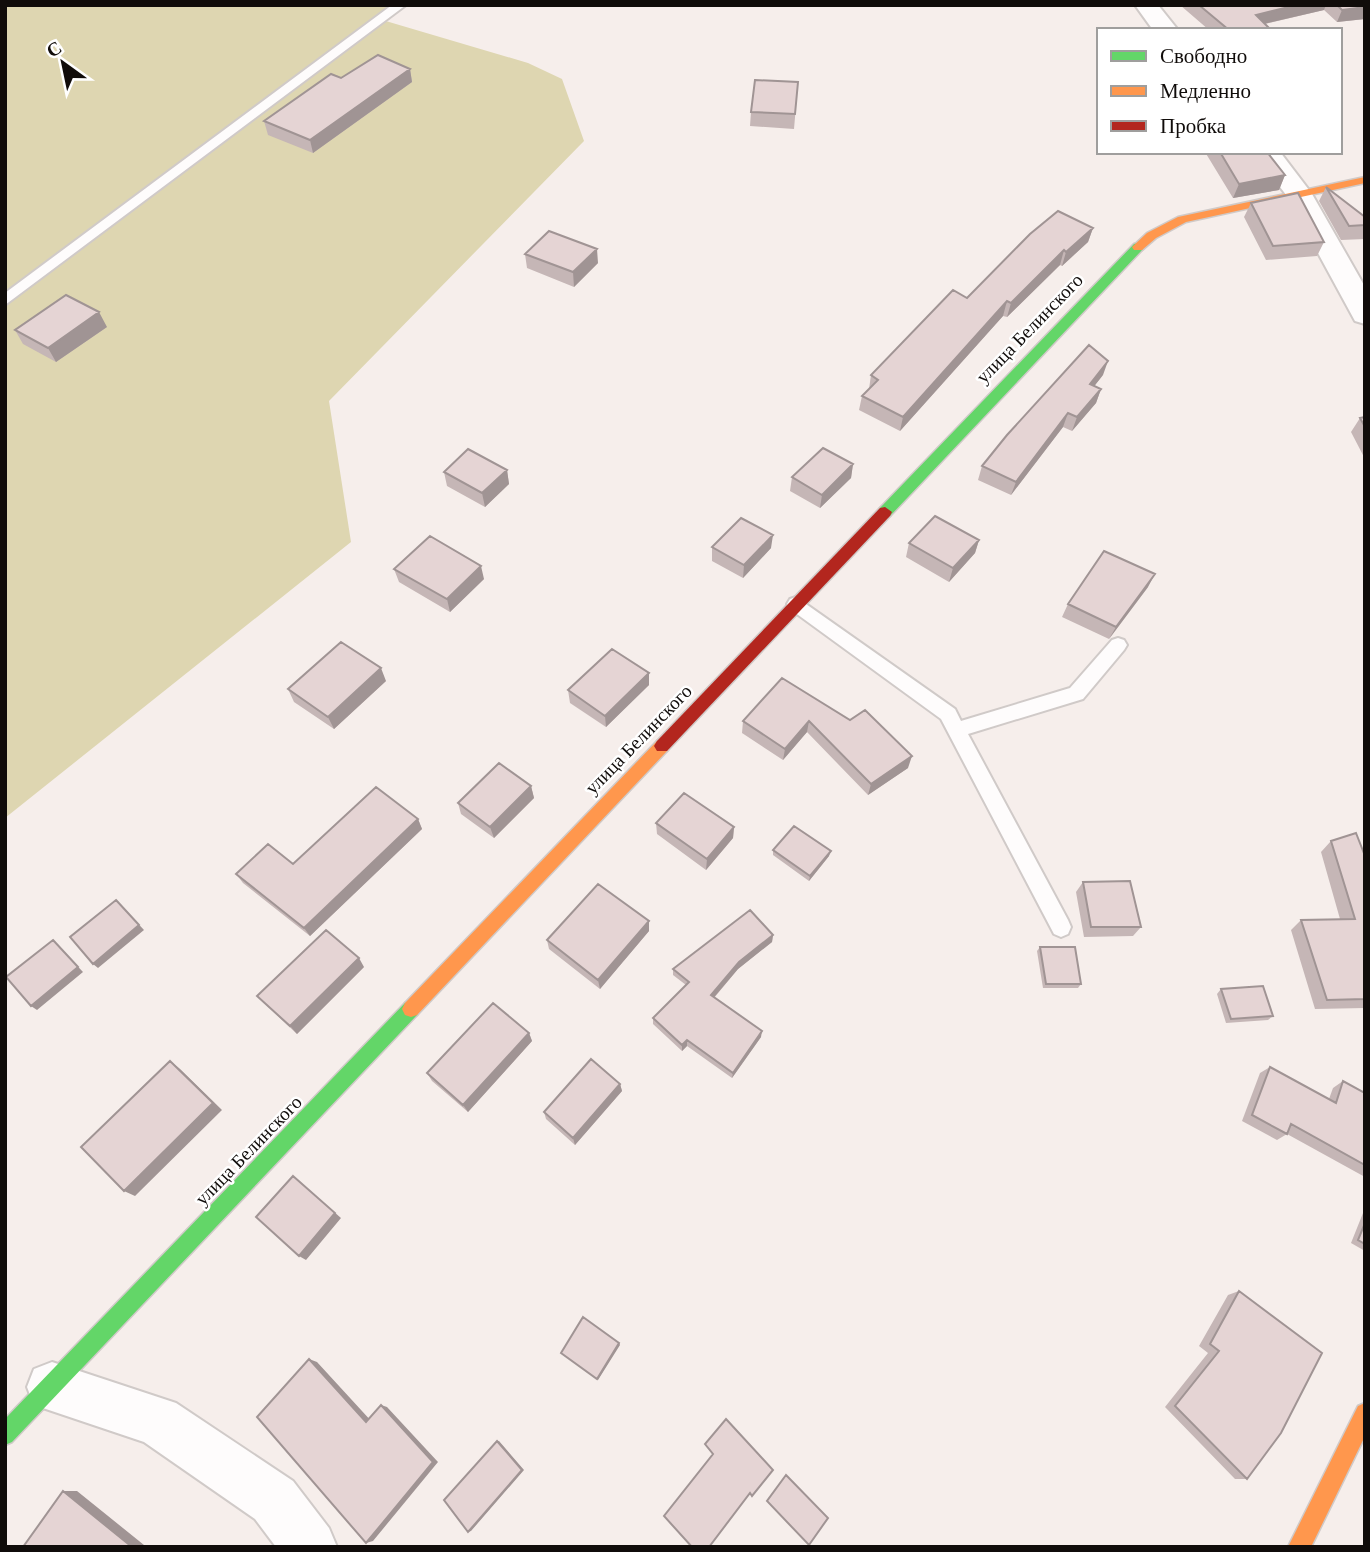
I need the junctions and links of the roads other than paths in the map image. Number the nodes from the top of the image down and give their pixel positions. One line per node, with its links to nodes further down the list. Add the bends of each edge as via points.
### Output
1 (400, 5): 7 (lane)
2 (1146, 5): 3 (street)
3 (1164, 28)
4 (1268, 154): 6 (street)
5 (1365, 180): 6 (street, улица Белинского)
6 (1299, 194): 8 (street); 9 (street, улица Белинского, via 1193,215 1169,223 1142,242)
7 (5, 300)
8 (1365, 314)
9 (796, 604): 11 (lane, via 948,714); 13 (street, улица Белинского)
10 (1118, 646): 11 (lane, via 1076,694)
11 (957, 730): 12 (lane)
12 (1061, 928)
13 (52, 1387): 15 (street, улица Белинского); 16 (street, via 158,1420 274,1500)
14 (1365, 1413): 17 (street)
15 (5, 1435)
16 (310, 1547)
17 (1299, 1547)

